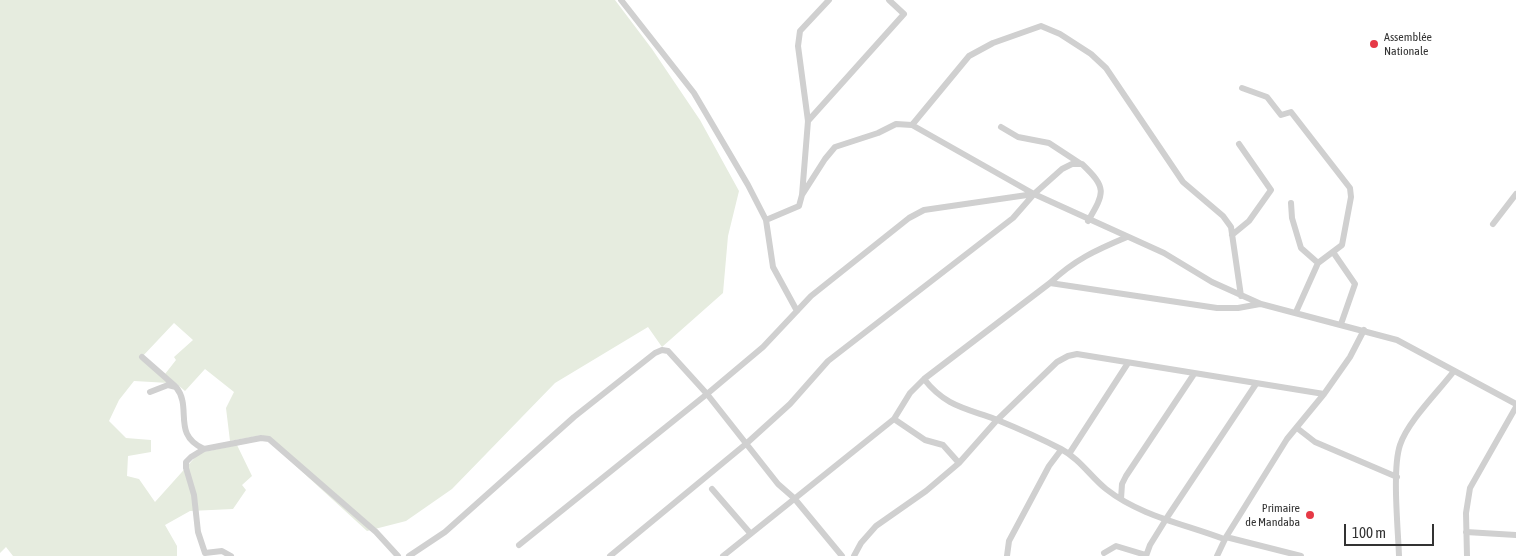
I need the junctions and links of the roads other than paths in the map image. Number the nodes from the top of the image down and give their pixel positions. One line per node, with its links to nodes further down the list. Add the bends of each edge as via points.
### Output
1 (621, 0): 14 (street, via 694,93)
2 (829, 0): 5 (street, via 800,31 798,46)
3 (889, 0): 5 (street, via 904,14)
4 (1242, 88): 19 (street, via 1267,97 1281,115 1291,112 1350,188 1344,238 1342,245)
5 (808, 121): 12 (street)
6 (912, 125): 10 (street); 12 (street, via 896,124 836,148); 17 (street, via 969,56 993,43 1041,26 1091,54 1106,68 1184,182 1223,216 1231,227)
7 (1001, 127): 9 (street, via 1018,137 1049,143)
8 (1239, 144): 17 (street, via 1271,190 1249,221)
9 (1082, 164): 10 (street, via 1062,169); 15 (street, via 1098,179 1102,191 1102,197)
10 (1034, 194): 15 (street); 24 (street, via 916,213 811,296); 42 (street, via 994,234 828,362 790,404)
11 (1516, 194): 16 (street)
12 (802, 195): 14 (street, via 799,206)
13 (1291, 203): 20 (street, via 1301,248)
14 (766, 220): 24 (street, via 773,267)
15 (1088, 221): 18 (street)
16 (1493, 224)
17 (1232, 235): 22 (street)
18 (1127, 237): 21 (street, via 1086,255); 22 (street)
19 (1333, 252): 20 (street); 26 (street, via 1354,284)
20 (1318, 263): 25 (street)
21 (1050, 283): 23 (street, via 1217,308); 32 (street)
22 (1241, 296): 23 (street)
23 (1262, 304): 25 (street)
24 (797, 311): 36 (street, via 763,347)
25 (1296, 312): 26 (street)
26 (1341, 324): 27 (street)
27 (1364, 330): 30 (street, via 1397,340); 37 (street)
28 (142, 357): 34 (street)
29 (1128, 363): 31 (street); 40 (street, via 1077,354 1068,356 1057,362); 45 (street)
30 (1454, 371): 38 (street); 47 (street, via 1400,443)
31 (1194, 374): 33 (street); 50 (street, via 1126,476)
32 (924, 379): 39 (street, via 910,392); 40 (street, via 936,394 957,407)
33 (1256, 384): 37 (street); 51 (street)
34 (176, 386): 35 (street, via 168,385); 43 (street, via 183,402 183,428 196,446)
35 (150, 392)
36 (707, 394): 42 (street); 56 (street); 60 (street, via 668,351 655,353 574,417 445,532)
37 (1324, 394): 41 (street)
38 (1516, 406): 52 (street, via 1470,488)
39 (894, 419): 46 (street, via 925,440 943,445); 49 (street)
40 (997, 420): 44 (street); 46 (street)
41 (1296, 428): 47 (street, via 1315,442); 55 (street)
42 (747, 443): 49 (street, via 778,484); 61 (street)
43 (204, 449): 58 (street, via 186,462 198,532 204,553 222,551); 59 (street, via 269,439 376,532)
44 (1061, 450): 45 (street); 65 (street, via 1009,541)
45 (1069, 454): 50 (street)
46 (960, 463): 64 (street, via 876,526)
47 (1397, 477): 69 (street)
48 (712, 489): 53 (street)
49 (794, 498): 53 (street); 63 (street)
50 (1121, 499): 51 (street, via 1142,512)
51 (1167, 518): 55 (street); 66 (street)
52 (1466, 532): 54 (street); 70 (street)
53 (750, 534): 62 (street)
54 (1516, 535)
55 (1225, 538): 67 (street); 68 (street)
56 (519, 546)
57 (1104, 553): 66 (street, via 1116,546)
58 (232, 556)
59 (398, 556)
60 (409, 556)
61 (610, 556)
62 (723, 556)
63 (842, 556)
64 (854, 556)
65 (1007, 556)
66 (1146, 556)
67 (1217, 556)
68 (1302, 556)
69 (1399, 556)
70 (1467, 556)

